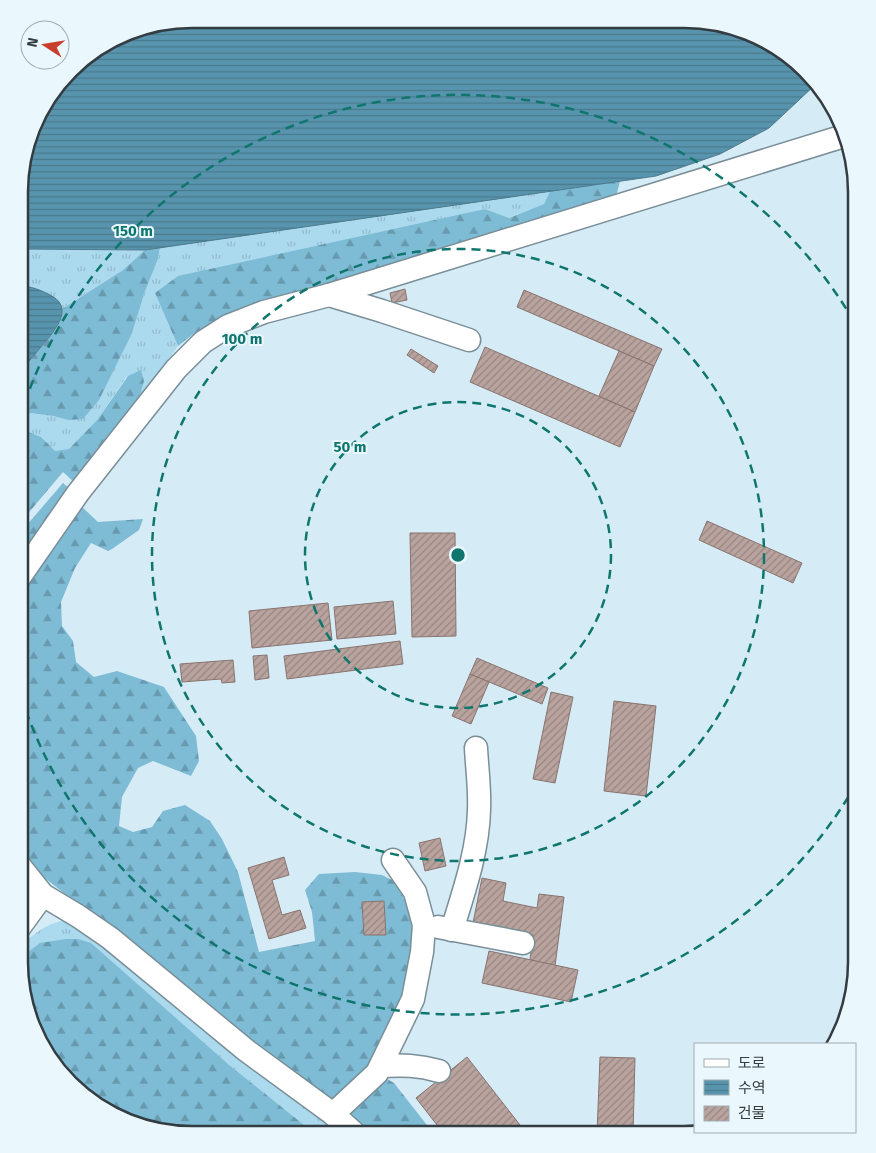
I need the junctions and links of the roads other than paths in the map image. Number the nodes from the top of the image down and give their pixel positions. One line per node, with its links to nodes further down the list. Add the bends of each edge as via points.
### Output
1 (839, 138): 2 (lane)
2 (328, 295): 3 (lane); 4 (lane, via 264,312 228,326 203,342 176,370 78,492)
3 (469, 340)
4 (28, 566)
5 (476, 748): 11 (lane, via 479,809 476,840)
6 (393, 860): 10 (lane, via 415,892)
7 (28, 876): 8 (lane)
8 (43, 895): 9 (lane); 15 (lane, via 110,938 247,1051)
9 (28, 916)
10 (424, 925): 11 (lane); 13 (lane, via 413,999)
11 (452, 930): 12 (lane)
12 (523, 943)
13 (381, 1066): 14 (lane, via 406,1065); 15 (lane)
14 (439, 1071)
15 (333, 1114): 16 (lane)
16 (346, 1126)

